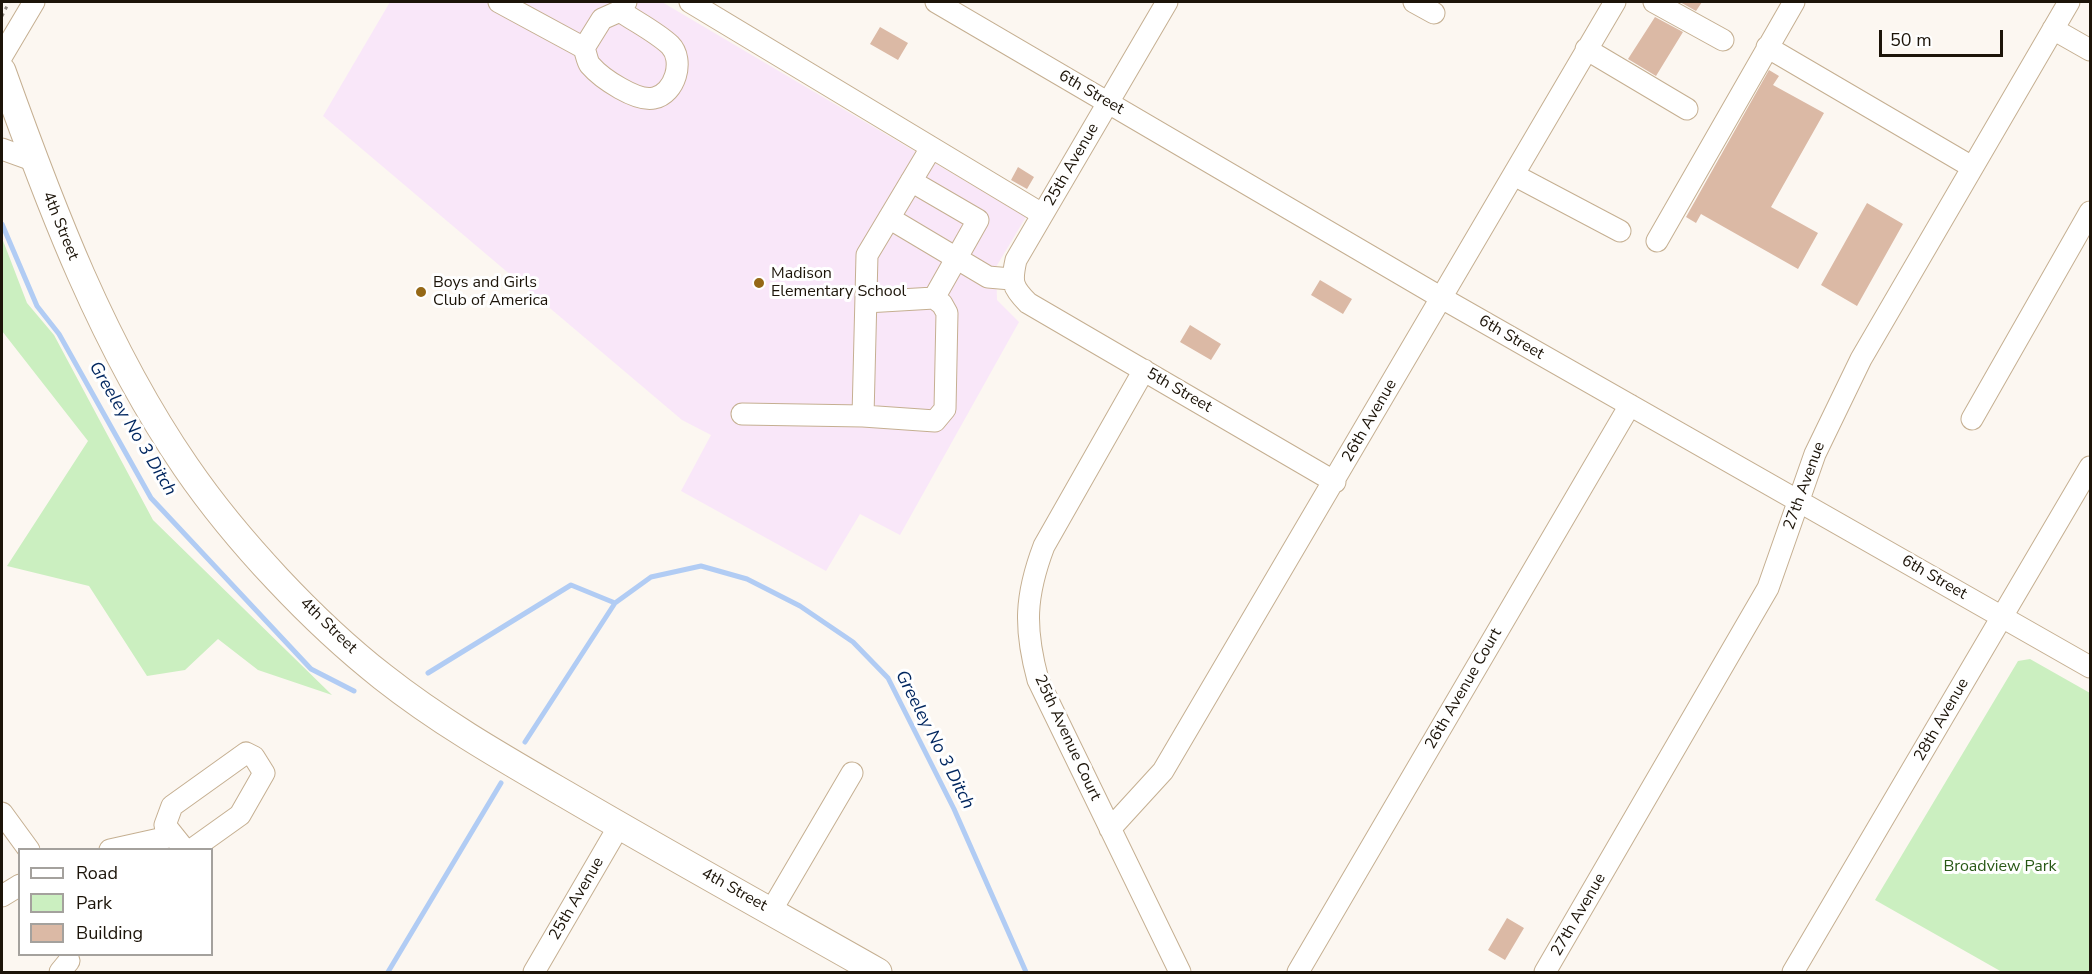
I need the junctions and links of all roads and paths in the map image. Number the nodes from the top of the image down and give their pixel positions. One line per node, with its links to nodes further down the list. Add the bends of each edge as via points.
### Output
1 (9, 2): 14 (path)
2 (34, 2): 21 (street)
3 (499, 2): 18 (street)
4 (690, 2): 26 (street)
5 (936, 2): 23 (street, 6th Street)
6 (1167, 2): 23 (street, 25th Avenue)
7 (1414, 2): 13 (street)
8 (1615, 2): 19 (street, 26th Avenue)
9 (1654, 2): 16 (street)
10 (1794, 2): 17 (street)
11 (2069, 2): 15 (street, 27th Avenue)
12 (623, 6): 18 (street, via 602,19); 18 (street, via 671,46 677,57 677,72 666,91 652,99 629,93 589,64)
13 (1434, 13)
14 (2, 16)
15 (2053, 29): 20 (street); 28 (street, 27th Avenue)
16 (1723, 40)
17 (1767, 47): 28 (street); 35 (street)
18 (584, 48)
19 (1586, 49): 24 (street); 29 (street, 26th Avenue)
20 (2091, 50)
21 (2, 56)
22 (2, 70): 27 (main road, 4th Street)
23 (1108, 103): 32 (street, 25th Avenue); 38 (street, 6th Street)
24 (1688, 109)
25 (2, 148): 27 (street)
26 (931, 148): 30 (street); 32 (street)
27 (35, 160): 53 (main road, 4th Street, via 65,241 110,338 186,468 239,536 310,610 410,697)
28 (1972, 167): 48 (street, 27th Avenue, via 1858,351)
29 (1515, 176): 34 (street); 38 (street, 26th Avenue)
30 (911, 181): 33 (street); 36 (street, via 978,220)
31 (2091, 212): 45 (street)
32 (1042, 214): 37 (street, 25th Avenue, via 1016,260)
33 (889, 218): 36 (street); 40 (street, via 867,255)
34 (1620, 231)
35 (1657, 241)
36 (957, 258): 37 (street, via 988,277); 39 (street)
37 (1011, 279): 41 (street, 5th Street, via 1023,298)
38 (1440, 297): 42 (street, 6th Street); 47 (street, 26th Avenue)
39 (934, 298): 40 (street); 44 (street, via 947,313 945,409 935,421)
40 (866, 302): 44 (street)
41 (1144, 370): 47 (street, 5th Street); 54 (street, 25th Avenue Court, via 1044,546 1032,577 1027,610 1029,647 1038,680)
42 (1630, 405): 48 (street, 6th Street); 65 (street, 26th Avenue Court)
43 (742, 414): 44 (street)
44 (863, 416)
45 (1972, 419)
46 (2091, 467): 49 (street, 28th Avenue)
47 (1335, 482): 54 (street, 26th Avenue, via 1163,771)
48 (1799, 501): 49 (street, 6th Street); 66 (street, 27th Avenue, via 1768,588)
49 (2003, 617): 50 (street, 6th Street); 67 (street, 28th Avenue)
50 (2091, 667)
51 (852, 773): 61 (street)
52 (2, 813): 56 (street)
53 (619, 826): 61 (main road, 4th Street); 62 (street, 25th Avenue)
54 (1110, 829): 64 (street, 25th Avenue Court)
55 (179, 843): 57 (street); 58 (street, via 165,825 172,806 246,753 254,757 264,773 240,815)
56 (28, 848)
57 (122, 848)
58 (192, 848)
59 (18, 886): 60 (street)
60 (2, 896)
61 (771, 911): 63 (main road, 4th Street)
62 (534, 972)
63 (878, 972)
64 (1180, 972)
65 (1298, 972)
66 (1545, 972)
67 (1793, 972)

